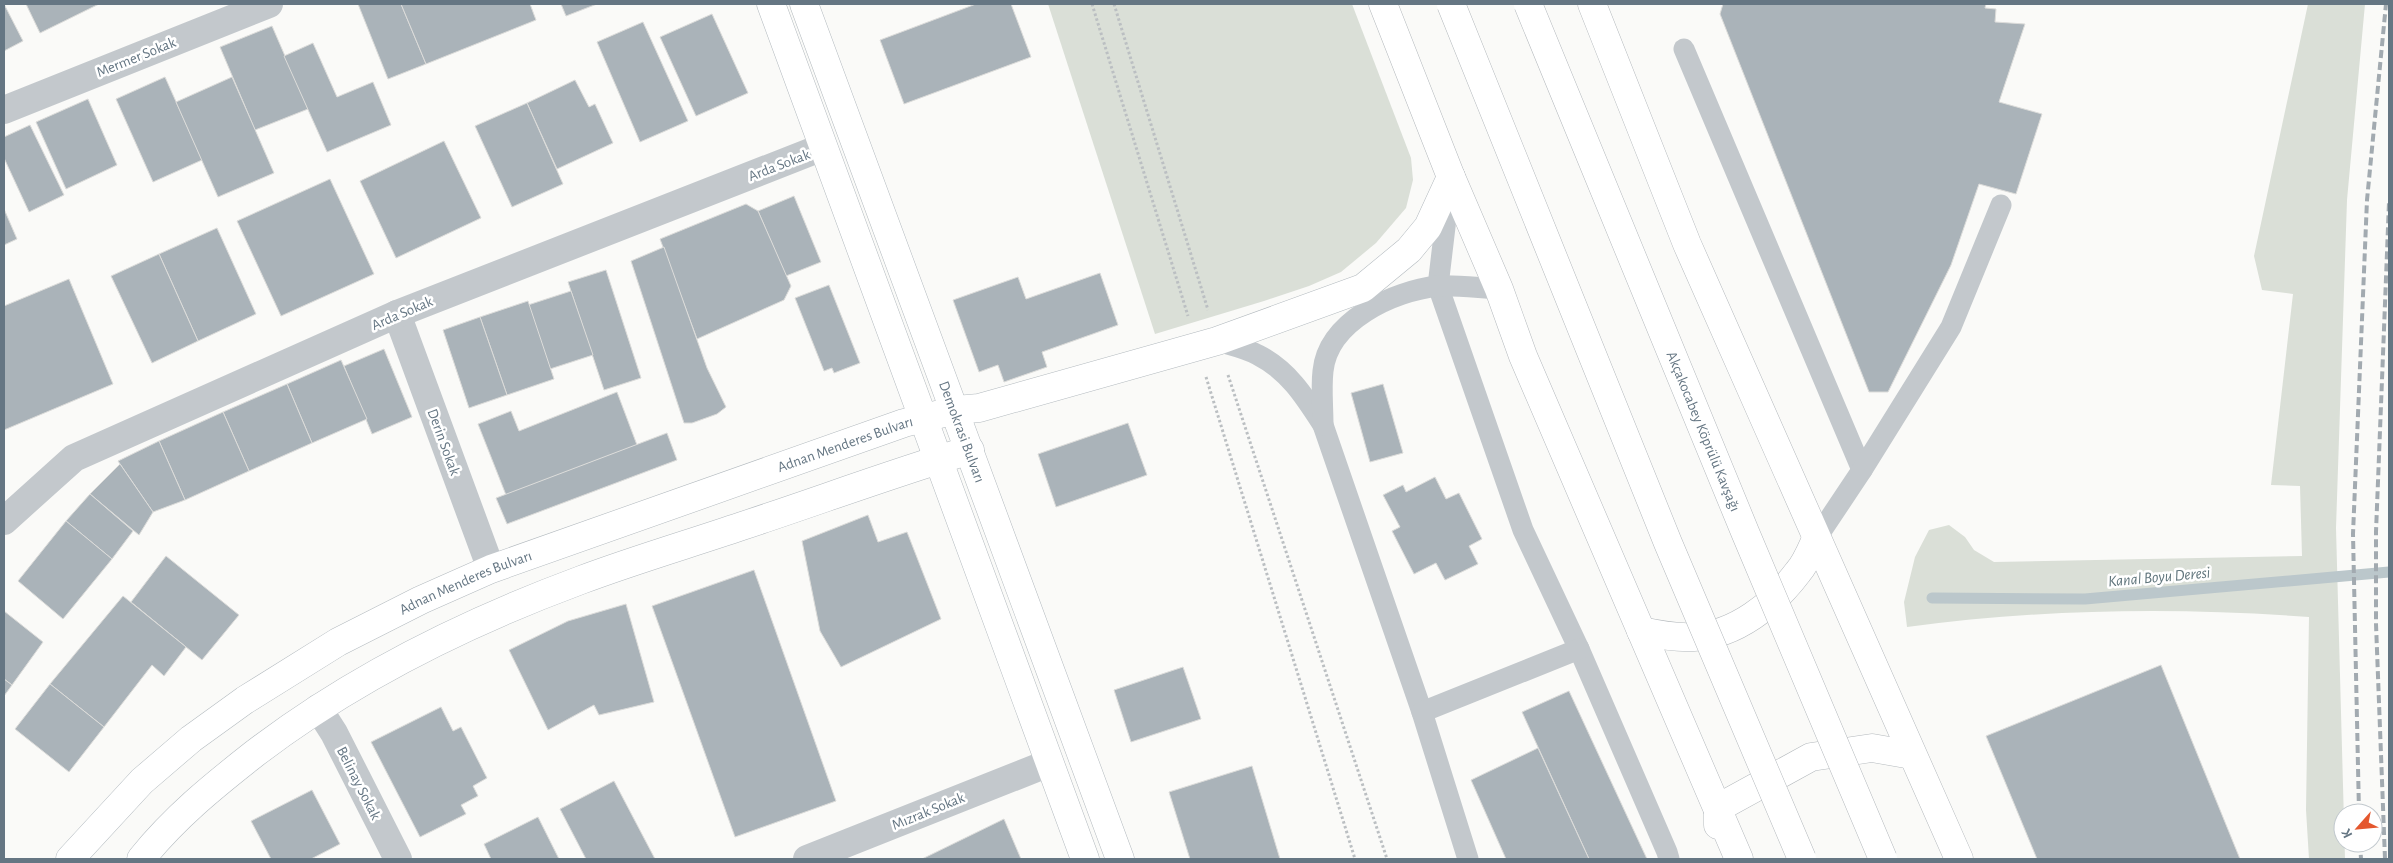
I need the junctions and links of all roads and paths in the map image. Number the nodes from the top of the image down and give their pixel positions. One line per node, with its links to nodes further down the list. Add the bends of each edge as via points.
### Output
1 (267, 4): 11 (street, Mermer Sokak)
2 (771, 4): 12 (main road)
3 (804, 4): 19 (main road, Demokrasi Bulvarı)
4 (1092, 4): 18 (path)
5 (1114, 4): 18 (path)
6 (1383, 4): 13 (main road)
7 (1451, 4): 47 (main road, bridge, via 1664,534)
8 (1528, 4): 48 (main road, Akçakocabey Köprülü Kavşağı, bridge)
9 (1592, 4): 26 (main road, via 1687,244)
10 (1684, 49): 24 (lane)
11 (4, 110)
12 (823, 147): 17 (street, Arda Sokak); 20 (main road)
13 (1450, 177): 15 (lane); 16 (main road); 18 (main road, Adnan Menderes Bulvarı, via 1428,227 1409,250 1364,288)
14 (2001, 205): 24 (lane, via 1951,327)
15 (1438, 286): 16 (lane); 21 (lane, via 1377,303 1350,324 1330,347 1323,370); 29 (lane, via 1523,530)
16 (1499, 289): 28 (main road, via 1523,356)
17 (397, 314): 25 (street, Arda Sokak, via 74,458); 27 (street, Derin Sokak)
18 (1207, 343): 19 (main road, Adnan Menderes Bulvarı, via 979,408); 21 (lane, via 1257,354 1280,369 1303,394); 41 (path); 42 (path)
19 (956, 410): 20 (main road, Adnan Menderes Bulvarı); 22 (main road, Demokrasi Bulvarı)
20 (924, 418): 23 (main road); 27 (main road, Adnan Menderes Bulvarı)
21 (1323, 425): 31 (lane)
22 (970, 450): 23 (main road); 40 (main road, Demokrasi Bulvarı)
23 (938, 460): 30 (main road, via 517,605 416,652); 33 (main road)
24 (1862, 470): 26 (lane)
25 (4, 521)
26 (1816, 539): 28 (main road, via 1800,571 1755,615 1728,629 1696,638); 32 (main road)
27 (491, 569): 35 (main road, Adnan Menderes Bulvarı, via 338,642 245,700 191,739 142,781)
28 (1641, 631): 34 (main road)
29 (1579, 649): 31 (lane); 44 (lane, via 1664,843)
30 (318, 708): 36 (main road, via 193,802); 37 (street, Belinay Sokak)
31 (1422, 712): 43 (lane)
32 (1912, 755): 34 (main road, via 1872,748 1811,757); 49 (main road)
33 (1048, 764): 38 (street, Mızrak Sokak); 39 (main road)
34 (1718, 808): 45 (main road); 46 (main road)
35 (70, 859)
36 (141, 859)
37 (398, 859)
38 (807, 859)
39 (1085, 859)
40 (1120, 859)
41 (1355, 859)
42 (1387, 859)
43 (1468, 859)
44 (1668, 859)
45 (1720, 859)
46 (1739, 859)
47 (1802, 859)
48 (1883, 859)
49 (1959, 859)

